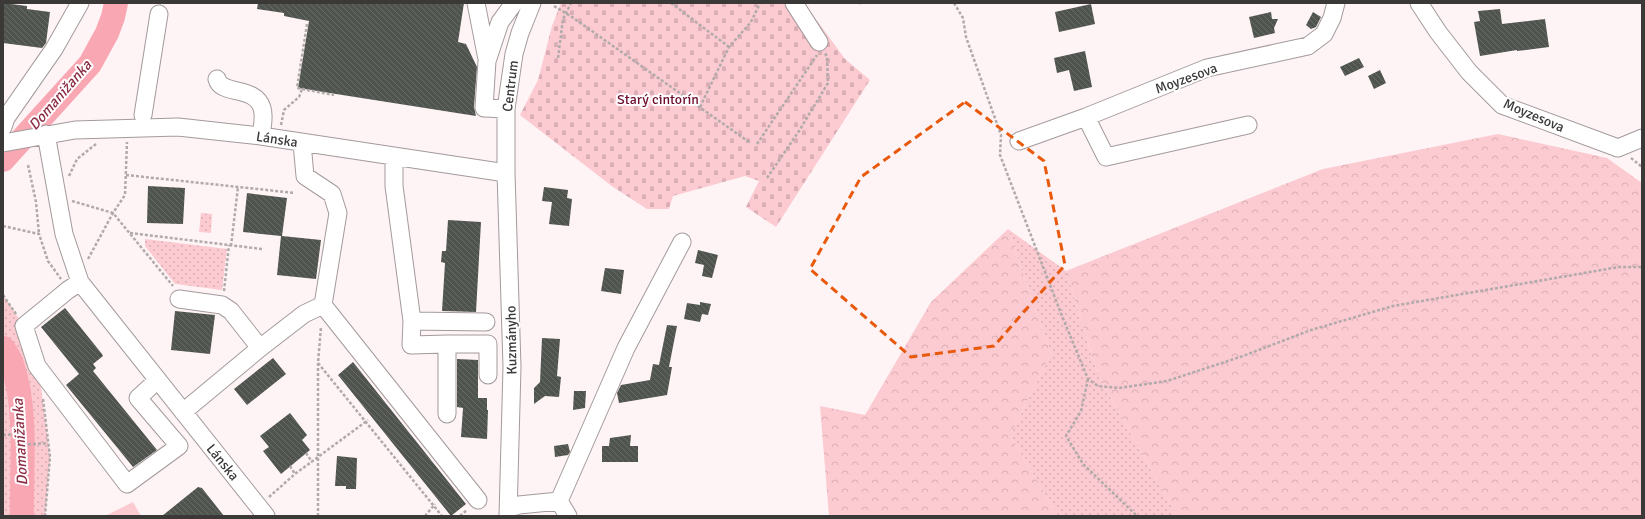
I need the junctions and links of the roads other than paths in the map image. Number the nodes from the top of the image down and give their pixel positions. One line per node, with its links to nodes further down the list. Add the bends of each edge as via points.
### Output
1 (80, 3): 16 (street)
2 (476, 3): 10 (street)
3 (514, 3): 10 (street, via 500,22)
4 (532, 3): 12 (street, Centrum, via 514,54)
5 (794, 3): 9 (street)
6 (1336, 3): 14 (street, Moyzesova, via 1324,34 1308,46 1207,68)
7 (1419, 3): 19 (street, Moyzesova, via 1469,72 1502,105 1618,148)
8 (159, 14): 13 (street)
9 (820, 42)
10 (488, 61): 12 (street, via 484,108)
11 (217, 80): 18 (street, via 223,88 248,93 260,102 264,117)
12 (506, 109): 23 (street, Centrum)
13 (143, 115)
14 (1086, 117): 15 (street, via 1106,157); 20 (street, Moyzesova)
15 (1248, 125)
16 (5, 129): 17 (street, Lánska)
17 (41, 135): 18 (street, Lánska, via 75,130 178,127); 25 (street, Lánska)
18 (261, 136): 21 (street, Lánska)
19 (1642, 138)
20 (1019, 141)
21 (302, 143): 22 (street, Lánska); 27 (street, via 305,176 332,194 338,213)
22 (394, 157): 23 (street, Lánska); 28 (street, via 394,186)
23 (506, 173): 39 (street, Kuzmányho, via 512,366)
24 (682, 242): 37 (street, via 626,348)
25 (74, 286): 33 (street, via 24,326 37,366 127,484 179,446 138,398); 34 (street, Lánska)
26 (179, 298): 31 (street, via 222,305 231,311)
27 (323, 305): 31 (street, via 304,314); 36 (street)
28 (412, 321): 29 (street); 30 (street, via 411,345)
29 (486, 322)
30 (447, 344): 32 (street, via 488,344); 35 (street)
31 (260, 348): 34 (street)
32 (488, 375)
33 (150, 387)
34 (183, 412): 38 (street, Lánska)
35 (448, 414)
36 (478, 500)
37 (559, 502): 39 (street, Kuzmányho, via 519,505); 40 (street)
38 (262, 510)
39 (509, 512)
40 (568, 516)

